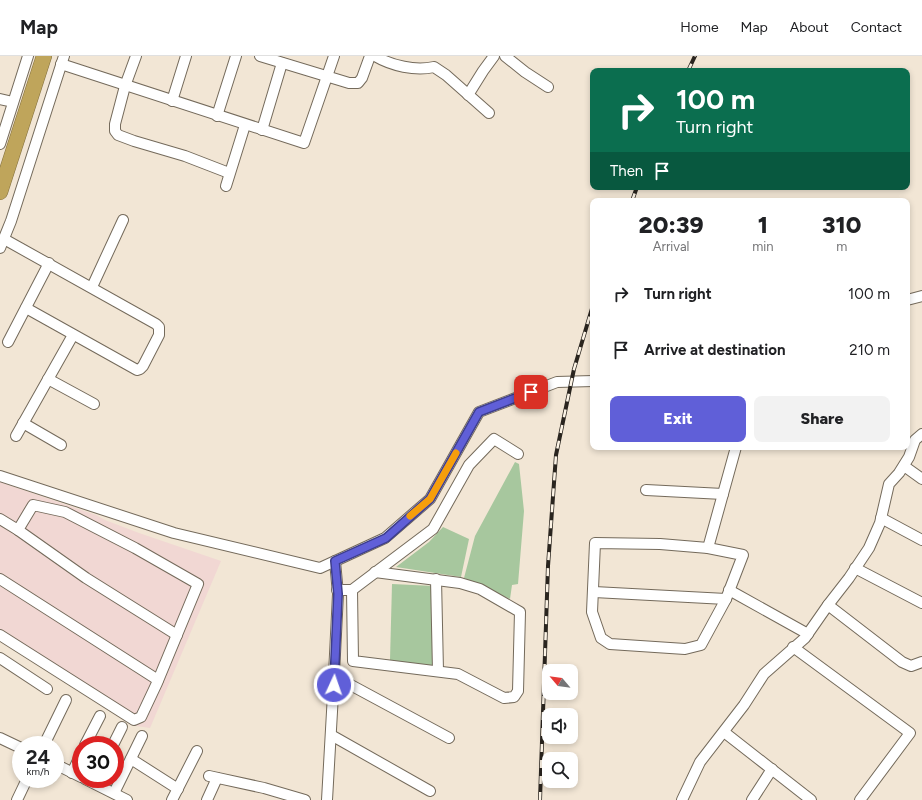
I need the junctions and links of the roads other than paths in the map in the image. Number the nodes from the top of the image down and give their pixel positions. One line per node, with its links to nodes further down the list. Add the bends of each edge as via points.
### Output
1 (28, 56): 21 (street)
2 (36, 56): 27 (highway)
3 (44, 56): 30 (highway)
4 (136, 56): 16 (street)
5 (186, 56): 20 (street)
6 (236, 56): 23 (street)
7 (260, 56): 14 (street)
8 (334, 56): 15 (street)
9 (370, 56): 15 (street, via 358,82 349,83)
10 (375, 56): 18 (street, via 386,62 407,67 434,67)
11 (494, 56): 18 (street)
12 (505, 56): 17 (street)
13 (62, 60): 16 (street); 32 (street)
14 (282, 63): 15 (street); 25 (street)
15 (327, 76): 25 (street, via 304,143)
16 (126, 86): 20 (street); 28 (street, via 115,124 118,135)
17 (548, 87)
18 (468, 95): 22 (street)
19 (0, 99): 21 (street)
20 (172, 101): 23 (street)
21 (13, 102): 26 (street)
22 (489, 113)
23 (217, 116): 24 (street)
24 (245, 125): 25 (street); 28 (street)
25 (262, 130)
26 (0, 144)
27 (0, 166)
28 (230, 174): 29 (street)
29 (226, 186)
30 (0, 192)
31 (123, 220): 34 (street)
32 (2, 243): 33 (street)
33 (49, 263): 34 (street); 37 (street)
34 (92, 288): 38 (street, via 156,324 160,335 143,366 137,370)
35 (922, 296): 36 (street)
36 (910, 299)
37 (26, 308): 38 (street); 39 (street)
38 (74, 335): 40 (street)
39 (8, 342)
40 (48, 379): 42 (street); 43 (street)
41 (590, 381): 59 (street, via 557,382 479,412 430,499 386,538)
42 (94, 404)
43 (23, 423): 45 (street); 46 (street)
44 (922, 434): 49 (street, via 915,440)
45 (16, 436)
46 (61, 444)
47 (735, 450): 53 (street)
48 (518, 454): 61 (street, via 494,439 469,465 433,529)
49 (904, 466): 51 (street); 54 (street, via 889,484)
50 (0, 476): 59 (street, via 174,533 320,568)
51 (922, 480)
52 (646, 490): 53 (street)
53 (723, 494): 58 (street)
54 (881, 518): 57 (street); 60 (street, via 869,548)
55 (0, 519): 56 (street)
56 (18, 530): 72 (street, via 86,578); 72 (street, via 33,505 65,512 198,584)
57 (922, 540)
58 (708, 548): 66 (street, via 596,543); 67 (street, via 743,555)
59 (335, 561): 64 (street)
60 (855, 568): 68 (street); 69 (street)
61 (375, 572): 63 (street); 65 (street)
62 (0, 579): 78 (street)
63 (436, 579): 76 (street); 76 (street, via 480,589 520,612 518,691 514,697 504,698 458,674)
64 (337, 590): 65 (street); 77 (street)
65 (352, 590): 76 (street, via 353,660)
66 (594, 592): 67 (street); 67 (street, via 592,612 601,638 610,644 685,649 701,645)
67 (728, 594): 70 (street)
68 (922, 603)
69 (828, 605): 70 (street); 75 (street, via 902,662 910,666)
70 (808, 634): 73 (street)
71 (0, 635): 78 (street, via 134,720 141,716)
72 (176, 635): 78 (street)
73 (793, 647): 83 (street, via 764,674); 109 (street, via 910,733)
74 (0, 658): 79 (street)
75 (922, 662)
76 (438, 671)
77 (334, 676): 88 (street); 90 (street)
78 (158, 680)
79 (47, 689)
80 (66, 700): 84 (street)
81 (100, 716): 85 (street)
82 (122, 728): 86 (street)
83 (724, 732): 94 (street); 106 (street, via 700,762)
84 (48, 736)
85 (90, 736)
86 (118, 736)
87 (142, 736): 93 (street)
88 (331, 736): 98 (street); 105 (street)
89 (0, 738): 91 (street)
90 (449, 738)
91 (12, 744)
92 (197, 751): 97 (street)
93 (131, 759): 97 (street); 99 (street)
94 (772, 769): 107 (street); 108 (street)
95 (23, 788): 100 (street)
96 (105, 788): 99 (street)
97 (178, 789): 102 (street)
98 (430, 791)
99 (114, 793): 101 (street)
100 (17, 800)
101 (127, 800)
102 (172, 800)
103 (207, 800): 104 (street, via 213,777)
104 (305, 800)
105 (326, 800)
106 (682, 800)
107 (752, 800)
108 (811, 800)
109 (860, 800)

